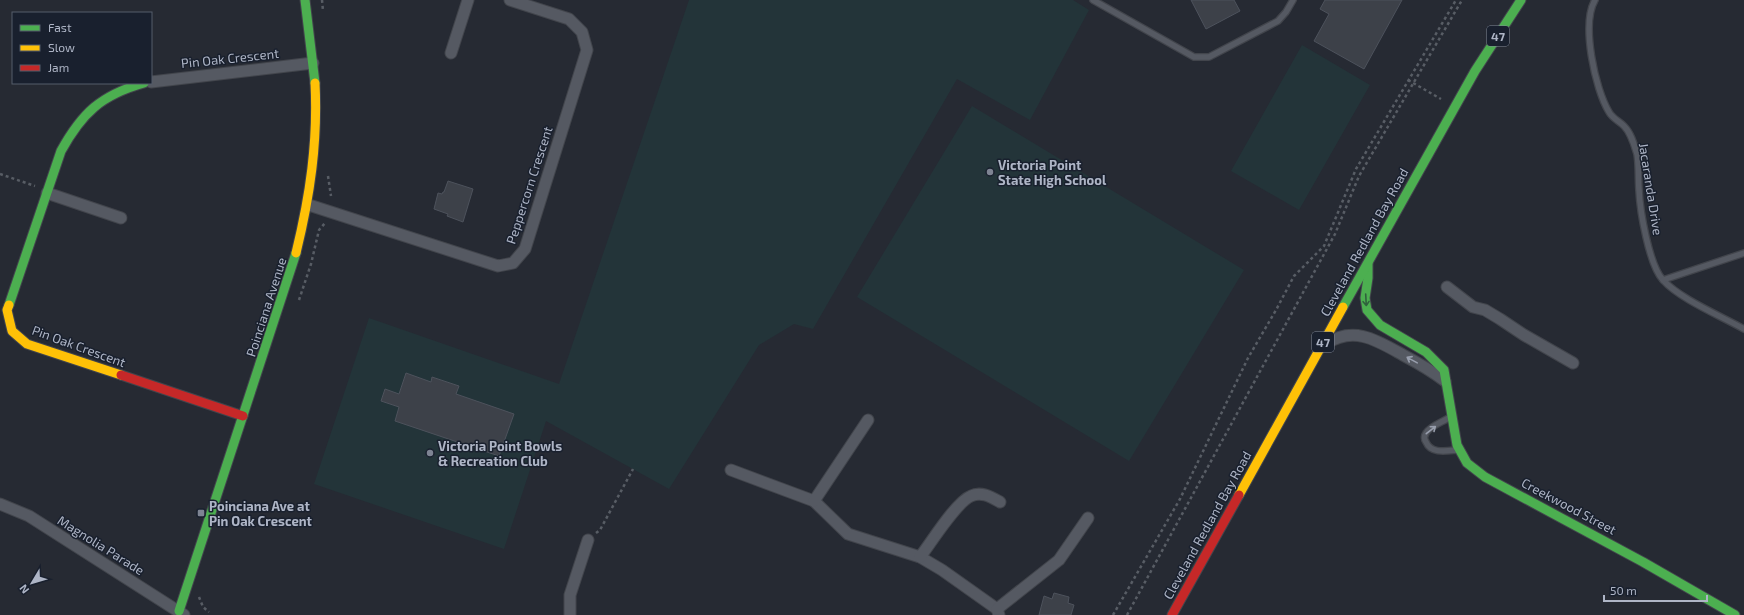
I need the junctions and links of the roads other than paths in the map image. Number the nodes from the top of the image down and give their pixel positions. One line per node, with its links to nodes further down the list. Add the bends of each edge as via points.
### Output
1 (305, 0): 10 (main road, Poinciana Avenue)
2 (468, 0): 9 (street)
3 (510, 0): 15 (street, Peppercorn Crescent, via 569,19 582,32 587,50 525,249 513,263 498,266)
4 (1093, 0): 5 (lane, via 1194,57 1209,57 1278,21)
5 (1293, 0)
6 (1521, 0): 11 (main road, Cleveland Redland Bay Road / 47)
7 (1595, 0): 19 (lane, Jacaranda Drive, via 1589,32 1600,92 1609,112 1624,126 1634,142 1640,209 1654,266)
8 (1496, 21): 11 (main road, Cleveland Redland Bay Road / 47)
9 (451, 53)
10 (313, 63): 12 (street, Pin Oak Crescent); 15 (main road, Poinciana Avenue, via 316,113)
11 (1475, 71): 18 (main road, Cleveland Redland Bay Road / 47)
12 (152, 82)
13 (141, 84): 14 (main road, Pin Oak Crescent, via 112,93 92,108 73,128 61,151)
14 (47, 192): 16 (street); 25 (main road, Pin Oak Crescent, via 7,310 12,331 27,344)
15 (309, 205): 25 (main road, Poinciana Avenue, via 295,259)
16 (121, 218)
17 (1744, 253): 19 (lane)
18 (1368, 262): 22 (main road, Cleveland Redland Bay Road / 47); 24 (main road, Creekwood Street, one-way to 24, via 1364,301 1366,308 1385,330 1427,352 1438,362 1444,370)
19 (1663, 280): 21 (lane, Jacaranda Drive, via 1686,298)
20 (1447, 287): 23 (street, via 1473,307 1485,310)
21 (1744, 328)
22 (1319, 348): 24 (street, one-way to 22, via 1374,339 1345,335 1334,338); 39 (main road, Cleveland Redland Bay Road / 47)
23 (1573, 363)
24 (1445, 381): 26 (main road, Creekwood Street)
25 (243, 416): 37 (main road, Poinciana Avenue)
26 (1452, 416): 28 (main road, Creekwood Street); 28 (lane, one-way to 26, via 1434,450 1424,439 1432,428)
27 (868, 420): 30 (street)
28 (1459, 450): 40 (main road, Creekwood Street, via 1467,463 1485,477 1643,562)
29 (731, 470): 30 (street)
30 (814, 501): 35 (street, via 848,534)
31 (1000, 502): 35 (street, via 987,495 971,495 960,504)
32 (0, 504): 37 (street, Magnolia Parade, via 29,516)
33 (1088, 518): 36 (street, via 1059,560)
34 (588, 540): 38 (street, via 570,595)
35 (920, 557): 36 (street, via 942,570)
36 (998, 612)
37 (182, 613)
38 (570, 615)
39 (1172, 615)
40 (1734, 615)

